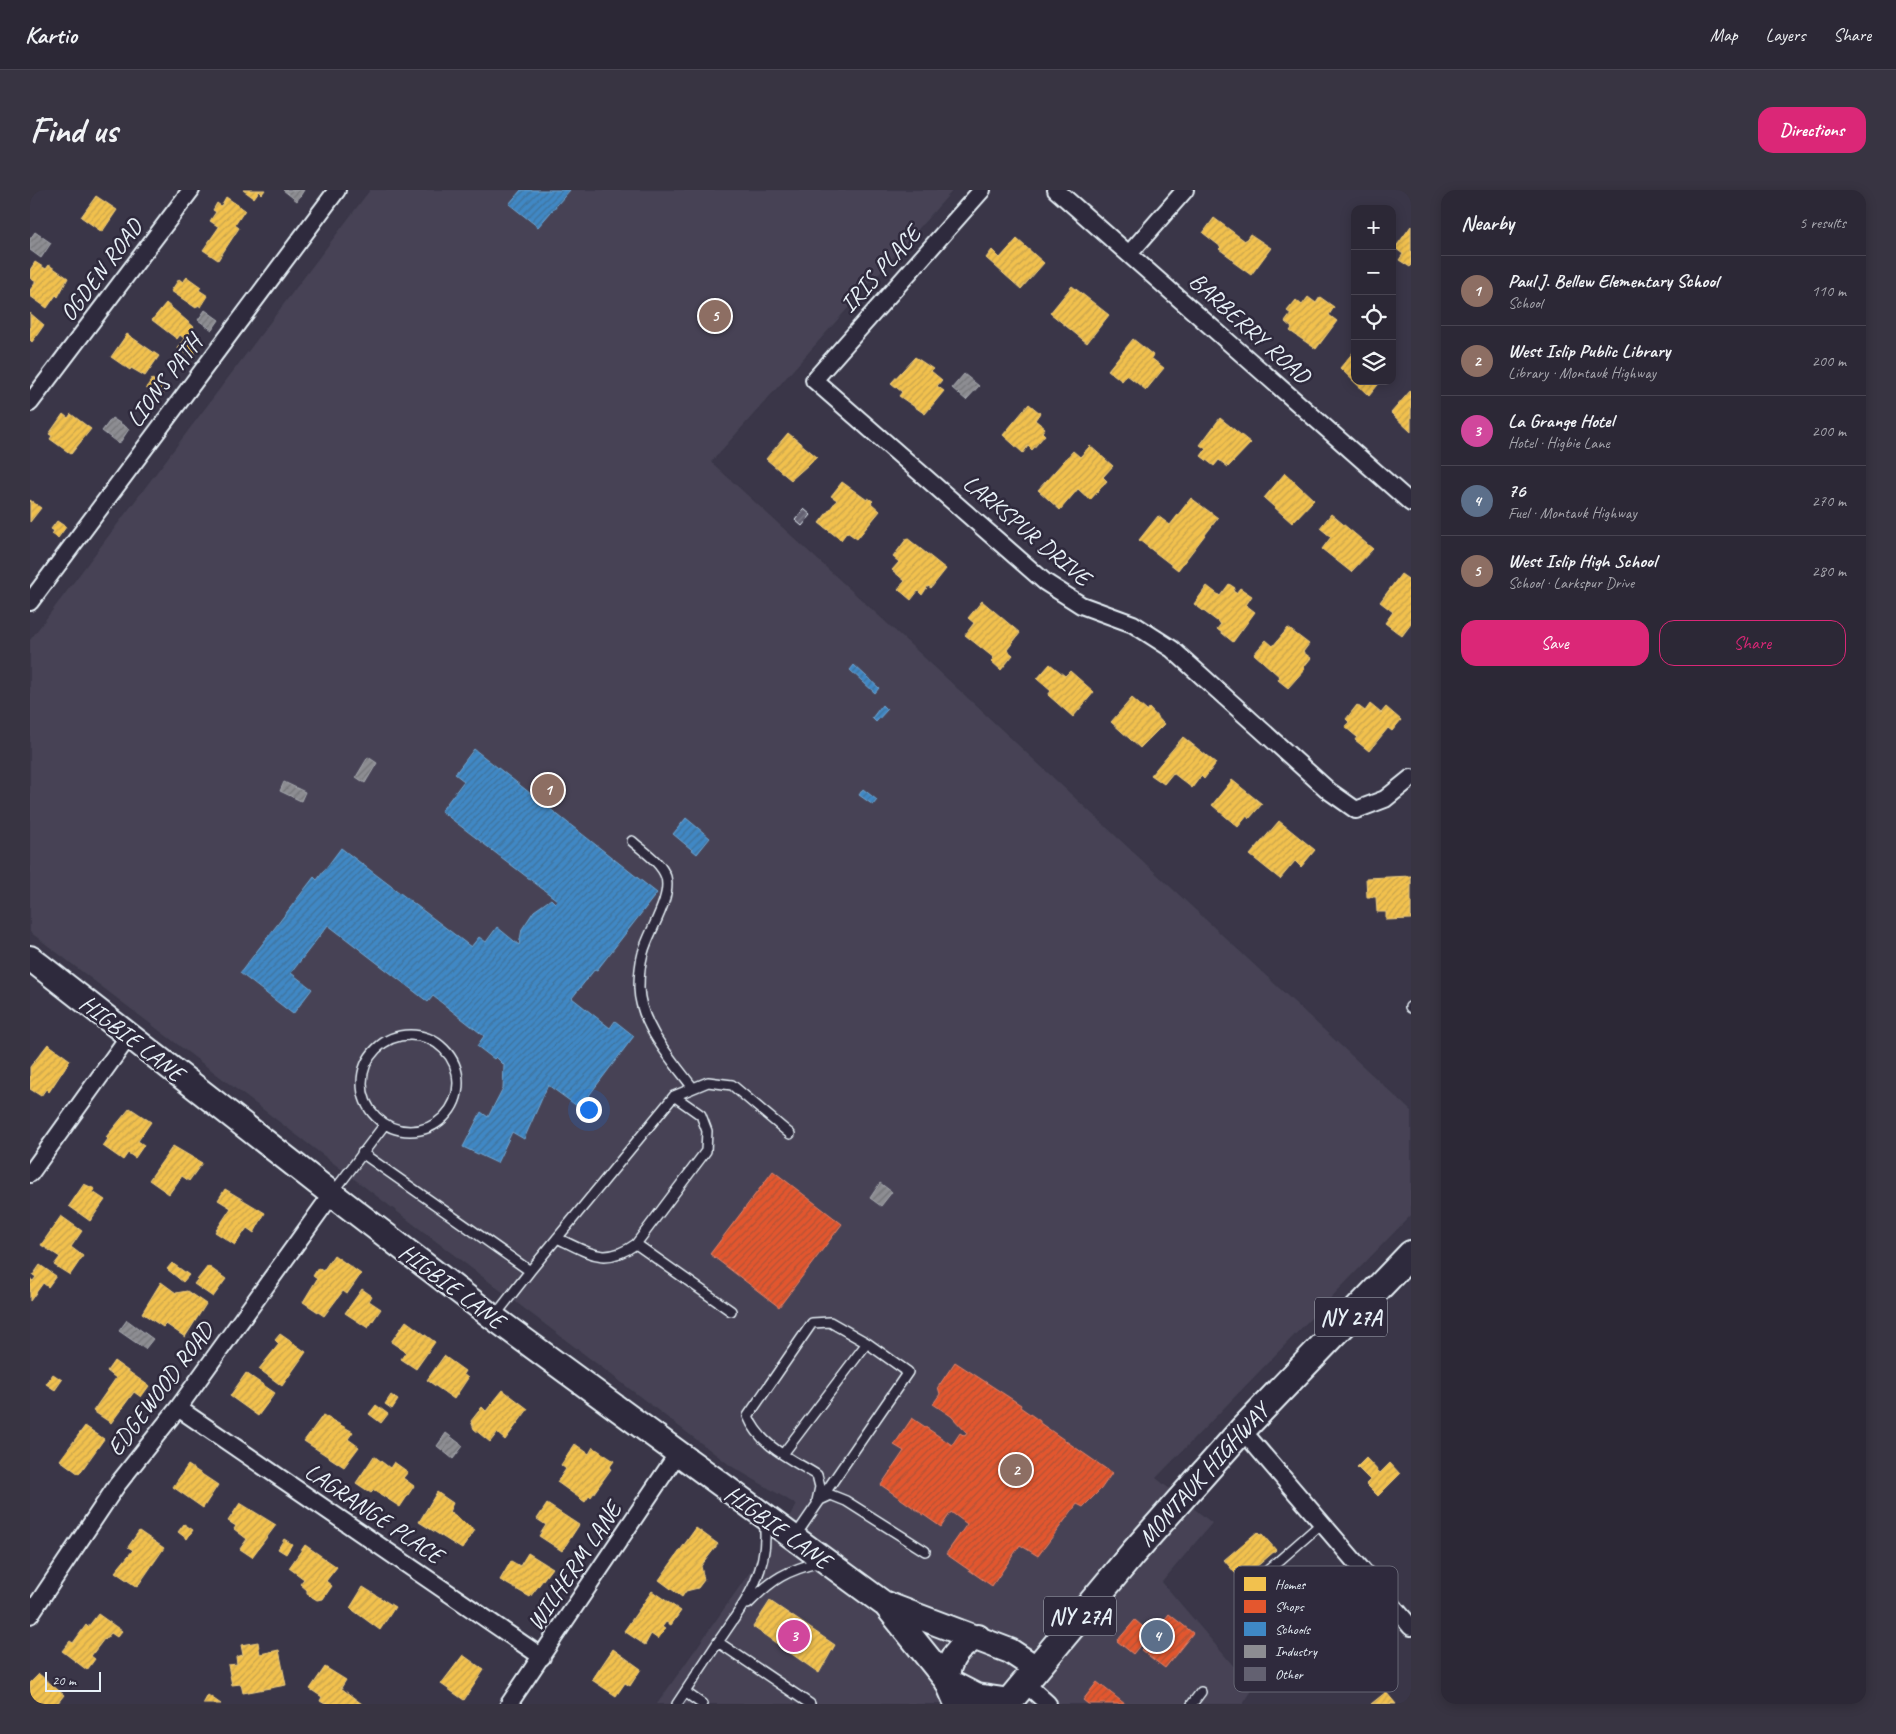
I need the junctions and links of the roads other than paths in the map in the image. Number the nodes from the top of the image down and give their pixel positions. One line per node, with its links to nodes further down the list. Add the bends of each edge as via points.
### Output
1 (191, 190): 8 (street, OGDEN ROAD)
2 (337, 190): 10 (street, LIONS PATH)
3 (982, 190): 7 (street, IRIS PLACE)
4 (1056, 190): 6 (street, BARBERRY ROAD)
5 (1185, 190): 6 (street)
6 (1129, 254): 9 (street, BARBERRY ROAD)
7 (814, 380): 11 (street, LARKSPUR DRIVE, via 1045,582 1081,606 1133,624 1172,649 1329,791 1356,810 1385,799)
8 (30, 403)
9 (1411, 503)
10 (30, 602)
11 (1411, 778)
12 (632, 841): 15 (lane, via 658,864 666,877 666,893 643,953 639,989 643,1010 662,1047)
13 (30, 958): 14 (main road, HIGBIE LANE)
14 (129, 1036): 20 (street); 21 (main road, HIGBIE LANE)
15 (693, 1088): 16 (lane); 18 (lane, via 708,1082 732,1085)
16 (674, 1096): 22 (lane); 23 (lane, via 701,1115 707,1131 706,1151)
17 (385, 1124): 17 (lane, via 399,1130 414,1131 442,1119 451,1107 457,1093 458,1078 450,1057 434,1041 418,1035 402,1035 373,1051 365,1066 364,1098 372,1113); 19 (lane)
18 (790, 1134)
19 (362, 1153): 21 (lane); 25 (lane)
20 (30, 1174)
21 (332, 1194): 27 (main road, HIGBIE LANE); 29 (street, EDGEWOOD ROAD)
22 (557, 1238): 23 (lane, via 601,1258 625,1252); 25 (lane)
23 (636, 1244): 26 (lane)
24 (1411, 1254): 30 (main road, MONTAUK HIGHWAY / NY 27A)
25 (530, 1271): 27 (lane)
26 (731, 1311)
27 (494, 1318): 31 (main road, HIGBIE LANE)
28 (867, 1343): 32 (lane); 32 (lane, via 830,1322 812,1323 748,1416 754,1430); 33 (lane, via 908,1372)
29 (178, 1408): 44 (street, EDGEWOOD ROAD, via 117,1485); 48 (street, LAGRANGE PLACE)
30 (1242, 1430): 35 (street); 50 (main road, MONTAUK HIGHWAY / NY 27A)
31 (678, 1454): 34 (main road, HIGBIE LANE); 48 (street, WILHERM LANE)
32 (783, 1454): 33 (lane, via 817,1475 820,1487)
33 (817, 1501): 36 (lane); 37 (lane, via 831,1495 846,1501)
34 (764, 1516): 36 (main road, HIGBIE LANE); 43 (lane, via 764,1563)
35 (1322, 1523): 39 (lane); 40 (street)
36 (794, 1538): 38 (main road, HIGBIE LANE)
37 (925, 1551)
38 (826, 1561): 41 (main road, HIGBIE LANE); 43 (lane, via 784,1573 767,1584)
39 (1273, 1566)
40 (1359, 1566)
41 (883, 1603): 46 (main road, HIGBIE LANE); 49 (main road, HIGBIE LANE)
42 (1398, 1612): 45 (street)
43 (737, 1615): 47 (lane)
44 (30, 1616)
45 (1411, 1627)
46 (978, 1637): 49 (main road, via 955,1653 947,1671); 50 (main road, HIGBIE LANE, via 1010,1650)
47 (718, 1642): 51 (lane); 56 (lane)
48 (542, 1657): 53 (street, WILHERM LANE)
49 (947, 1681): 50 (main road, HIGBIE LANE, via 976,1696); 57 (main road, HIGBIE LANE)
50 (1019, 1689): 58 (street)
51 (685, 1692): 54 (lane); 55 (lane)
52 (1201, 1692): 59 (lane)
53 (509, 1704)
54 (677, 1704)
55 (702, 1704)
56 (810, 1704)
57 (958, 1704)
58 (1048, 1704)
59 (1192, 1704)

